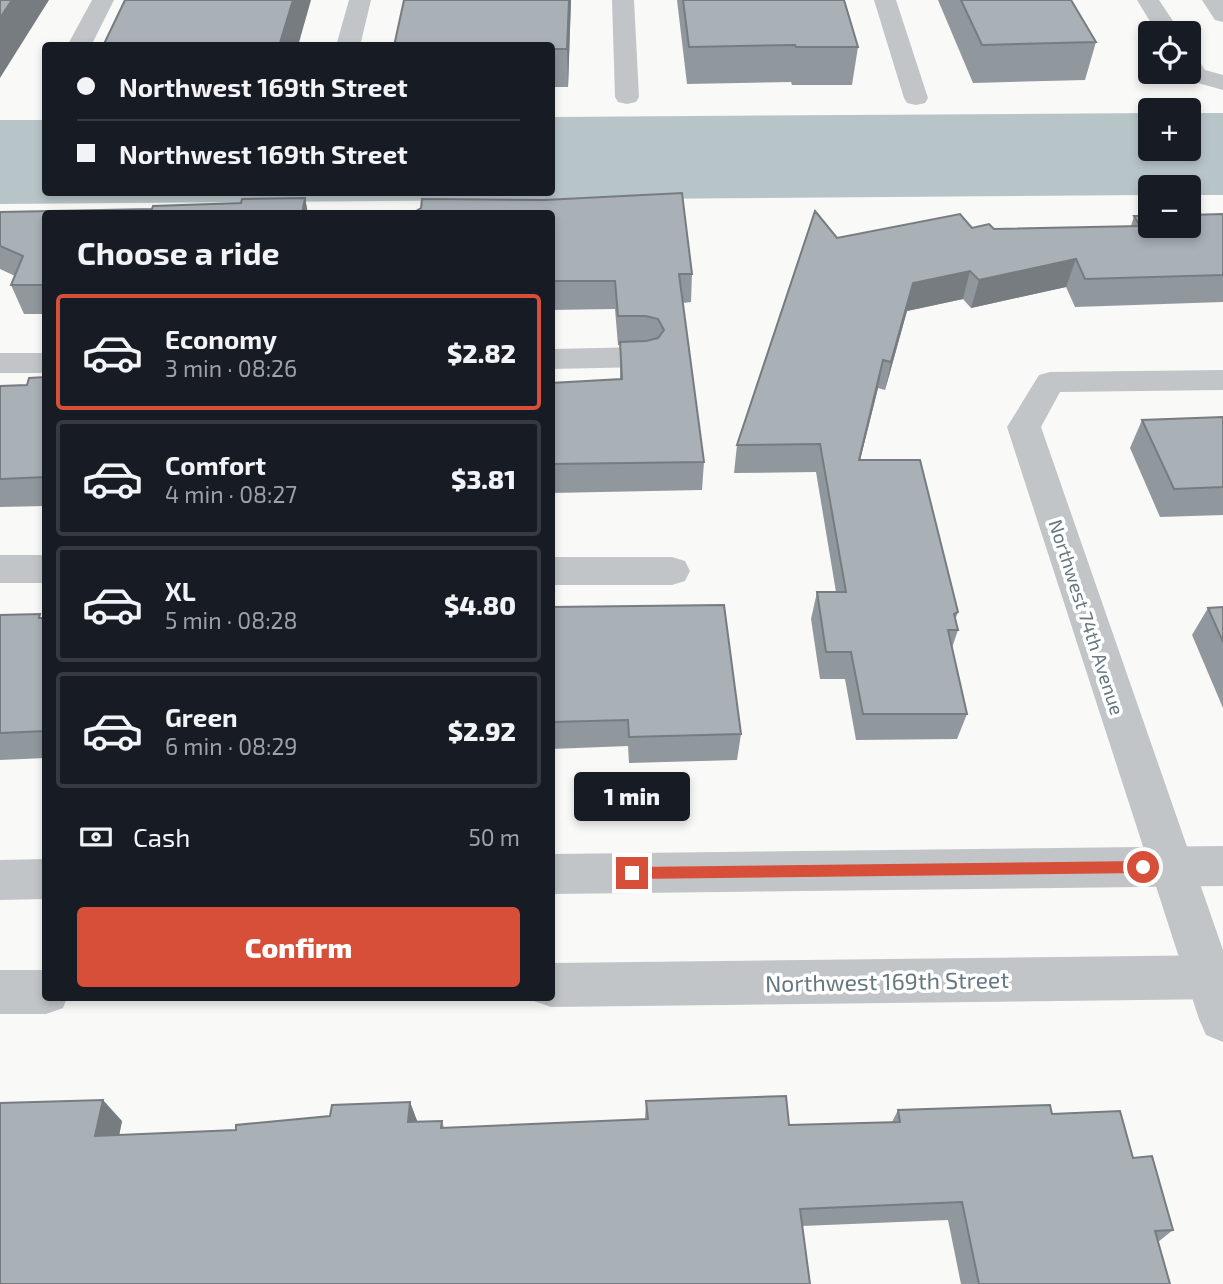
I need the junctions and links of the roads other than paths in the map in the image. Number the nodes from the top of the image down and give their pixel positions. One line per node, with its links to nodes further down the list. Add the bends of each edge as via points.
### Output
1 (103, 0): 9 (street)
2 (360, 0): 10 (street)
3 (623, 0): 13 (street)
4 (885, 0): 14 (street)
5 (1148, 0): 8 (street)
6 (1213, 0): 7 (street)
7 (1223, 15)
8 (1161, 21)
9 (81, 42)
10 (349, 42)
11 (1201, 76): 12 (street)
12 (1223, 83)
13 (627, 97)
14 (916, 98)
15 (645, 357): 16 (street)
16 (555, 359)
17 (0, 363): 18 (street)
18 (42, 363)
19 (1223, 380): 25 (street, Northwest 74th Avenue, via 1051,382 1024,427)
20 (0, 569): 21 (street)
21 (42, 569)
22 (555, 571): 23 (street)
23 (672, 571)
24 (1223, 866): 25 (street)
25 (1170, 867): 26 (street); 30 (street, Northwest 74th Avenue)
26 (555, 874)
27 (42, 879): 28 (street)
28 (0, 880)
29 (555, 985): 30 (street, Northwest 169th Street)
30 (1218, 991)
31 (0, 992): 32 (street)
32 (42, 992)

